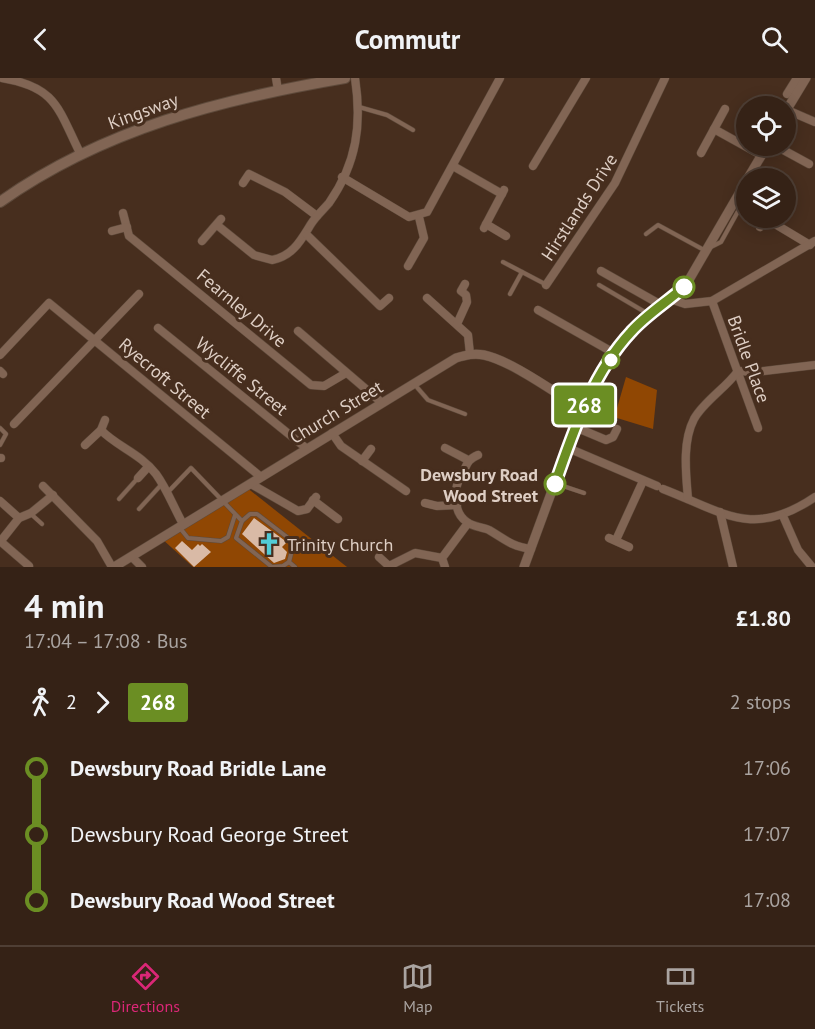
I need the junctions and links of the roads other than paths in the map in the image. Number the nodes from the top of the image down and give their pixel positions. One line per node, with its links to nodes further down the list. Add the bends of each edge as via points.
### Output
1 (2, 78): 10 (street); 22 (street, via 45,91)
2 (276, 78): 11 (street)
3 (345, 78): 11 (main road, Kingsway)
4 (355, 78): 14 (street)
5 (500, 78): 25 (street)
6 (586, 78): 26 (street)
7 (665, 78): 49 (street, Hirstlands Drive, via 615,183)
8 (797, 78): 12 (street)
9 (806, 78): 13 (street)
10 (0, 84)
11 (278, 90): 22 (main road, Kingsway, via 180,114 118,136)
12 (787, 94)
13 (795, 96)
14 (359, 107): 19 (lane, via 387,115); 27 (street, via 357,139)
15 (725, 110): 18 (street)
16 (796, 115): 17 (street)
17 (815, 123)
18 (714, 129): 20 (street); 21 (street)
19 (413, 130)
20 (736, 141)
21 (701, 153)
22 (81, 155): 30 (main road, Kingsway, via 27,182)
23 (794, 156): 24 (street)
24 (809, 164)
25 (453, 166): 34 (street, via 430,209); 40 (street, via 503,192 485,226)
26 (533, 166)
27 (342, 177): 33 (street); 34 (street, via 404,215)
28 (243, 183): 33 (street, via 249,174 285,192)
29 (736, 201): 43 (street)
30 (0, 202)
31 (123, 213): 35 (street, Fearnley Drive)
32 (736, 215): 43 (lane, via 721,242)
33 (317, 216): 39 (street)
34 (419, 217): 45 (street, via 424,238)
35 (128, 227): 37 (street); 68 (street, Fearnley Drive, via 129,236 312,385 324,386)
36 (784, 228): 42 (street)
37 (112, 231)
38 (646, 234): 43 (lane, via 658,225)
39 (307, 235): 41 (street, via 290,252 272,260 254,255 219,222); 53 (street, via 380,306)
40 (506, 236)
41 (202, 241)
42 (812, 243): 55 (street)
43 (708, 250): 56 (street, via 686,285)
44 (503, 262): 47 (lane)
45 (408, 266)
46 (601, 271): 56 (street)
47 (522, 272): 49 (lane); 52 (lane)
48 (465, 284): 59 (street, via 461,291 467,302)
49 (546, 285)
50 (599, 285): 58 (lane)
51 (139, 294): 62 (street)
52 (510, 294)
53 (389, 298)
54 (427, 298): 59 (street)
55 (712, 301): 56 (street); 67 (street, Bridle Place)
56 (666, 303): 58 (street)
57 (538, 310): 63 (street)
58 (650, 315): 63 (street)
59 (457, 324): 64 (street, via 470,338)
60 (158, 328): 83 (street, Wycliffe Street)
61 (298, 331): 68 (street)
62 (95, 340): 65 (street, Ryecroft Street, via 49,303); 74 (street); 91 (street, Ryecroft Street)
63 (614, 353): 71 (street)
64 (470, 354): 69 (street, Church Street, via 456,358); 71 (street, via 502,362)
65 (0, 356)
66 (815, 365): 67 (street)
67 (738, 371): 77 (street, Bridle Place); 104 (street, via 694,419 687,450)
68 (346, 373): 70 (street)
69 (414, 384): 70 (street, Church Street); 72 (lane, via 428,400)
70 (381, 402): 80 (street, Church Street)
71 (582, 409): 75 (street)
72 (465, 414)
73 (105, 420): 79 (street)
74 (15, 424)
75 (575, 427): 78 (street, via 606,440 613,437); 86 (street)
76 (0, 428): 82 (lane, via 6,434)
77 (758, 428)
78 (616, 429)
79 (100, 430): 81 (street); 90 (street, via 122,443)
80 (332, 433): 83 (street, Church Street); 89 (street, via 341,446)
81 (86, 444)
82 (0, 445)
83 (306, 448): 91 (street, Church Street)
84 (371, 448): 89 (street)
85 (445, 448): 88 (street)
86 (568, 448): 93 (street); 95 (street)
87 (478, 455): 88 (street)
88 (468, 460): 108 (street, via 456,486)
89 (362, 461): 98 (street)
90 (148, 467): 92 (street); 96 (street)
91 (261, 477): 94 (street, Church Street)
92 (138, 478): 103 (lane)
93 (643, 481): 104 (street); 121 (street, via 613,539)
94 (252, 484): 106 (street, Church Street); 109 (street, via 298,511 307,510 315,498 335,517)
95 (555, 484): 99 (lane); 122 (street)
96 (161, 485): 100 (street); 110 (lane)
97 (43, 486): 101 (street)
98 (406, 491)
99 (585, 493)
100 (166, 494): 106 (lane, via 191,468); 119 (street)
101 (53, 495): 112 (street); 130 (street, via 97,541)
102 (815, 497): 114 (street)
103 (119, 499)
104 (688, 499): 111 (street)
105 (0, 501): 115 (street)
106 (220, 501): 113 (lane); 119 (street, Church Street)
107 (425, 503): 108 (street)
108 (457, 506): 117 (street)
109 (339, 507)
110 (139, 509)
111 (720, 512): 114 (street, via 758,520); 135 (street)
112 (31, 513): 115 (street); 118 (lane)
113 (235, 515): 116 (lane); 119 (lane, via 228,537 221,540 188,538)
114 (783, 516): 129 (street, via 792,540)
115 (19, 518): 120 (street)
116 (242, 521): 126 (lane, via 236,538 272,567); 126 (lane, via 256,514 287,537 293,546)
117 (468, 523): 122 (street, via 488,530 508,544); 125 (street)
118 (42, 524)
119 (181, 526): 123 (street, Church Street)
120 (0, 542): 127 (street)
121 (628, 547)
122 (531, 549): 134 (street)
123 (132, 556): 130 (street, Church Street); 131 (street)
124 (379, 557): 128 (street)
125 (442, 558): 128 (street, via 415,553); 133 (street)
126 (289, 562): 132 (lane)
127 (29, 566)
128 (390, 566)
129 (809, 566)
130 (113, 567)
131 (142, 567)
132 (295, 567)
133 (445, 567)
134 (524, 567)
135 (733, 567)

